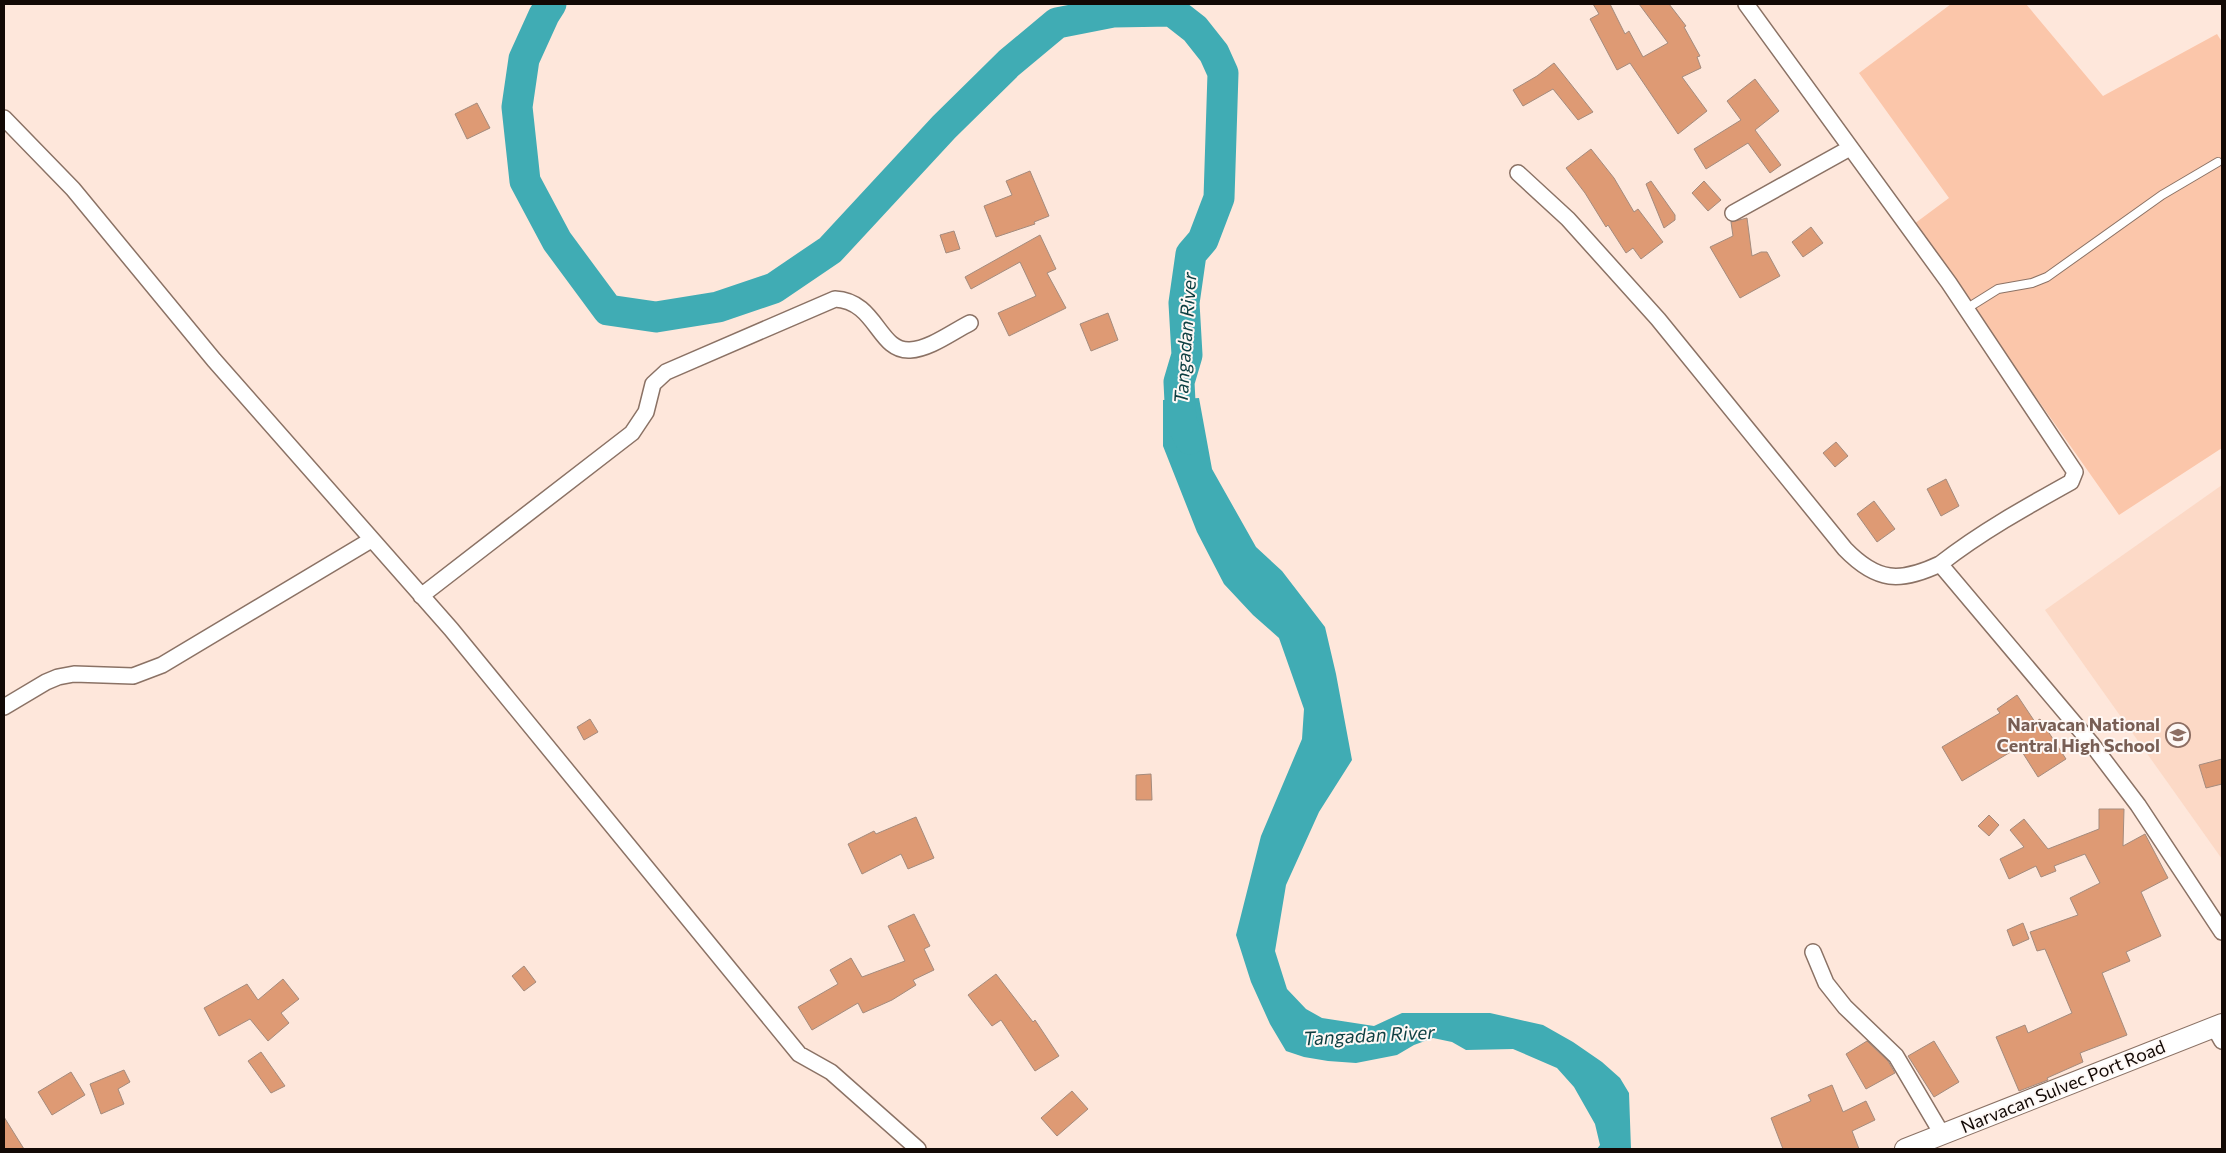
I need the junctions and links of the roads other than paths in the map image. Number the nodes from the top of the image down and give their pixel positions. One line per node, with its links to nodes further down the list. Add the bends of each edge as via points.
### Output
1 (1746, 4): 3 (street)
2 (4, 118): 9 (street, via 73,189 214,360)
3 (1850, 148): 6 (street); 7 (street)
4 (2218, 162): 7 (lane, via 2162,195 2048,277 1998,289)
5 (1518, 172): 10 (street, via 1568,219 1658,320 1861,566 1884,576 1902,577)
6 (1733, 213)
7 (1966, 309): 10 (street, via 2072,466 2075,477 1966,544)
8 (970, 323): 11 (street, via 926,345 911,350 901,349 887,340 856,304 835,299 666,372 653,384 646,412 632,433)
9 (371, 540): 11 (street); 12 (street, via 162,665 133,676 92,673 58,677)
10 (1940, 564): 13 (street, via 2091,743 2138,805)
11 (421, 596): 17 (street, via 799,1054 831,1072)
12 (4, 707)
13 (2222, 932)
14 (1813, 952): 16 (street, via 1826,983 1845,1007 1896,1056)
15 (2220, 1031): 16 (street, Narvacan Sulvec Port Road)
16 (1942, 1134): 18 (street, Narvacan Sulvec Port Road)
17 (918, 1149)
18 (1905, 1149)

